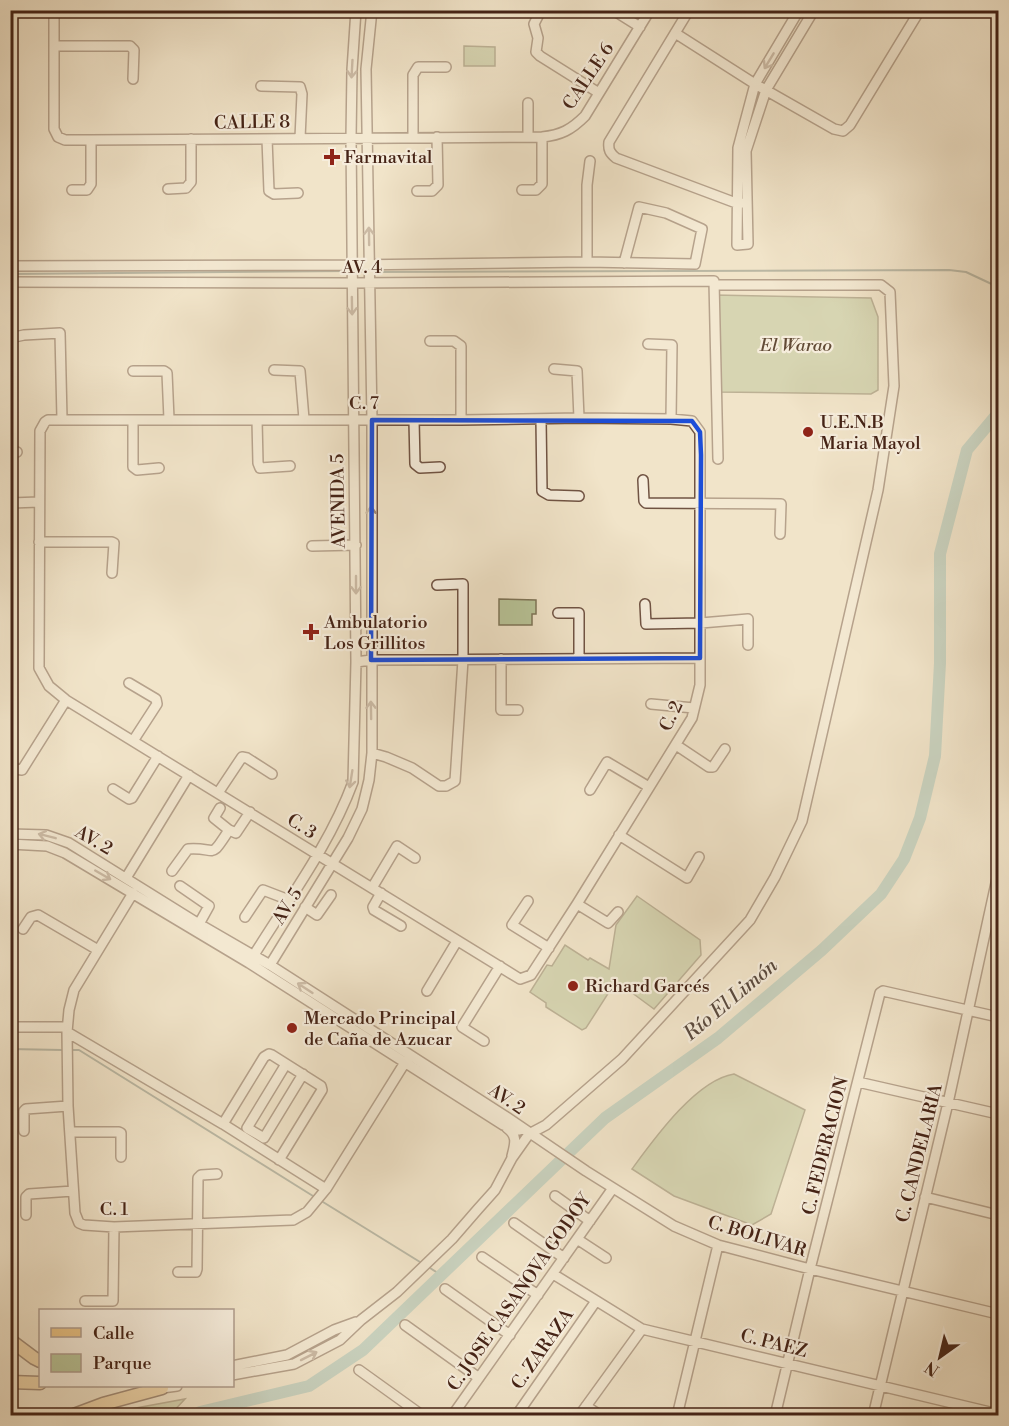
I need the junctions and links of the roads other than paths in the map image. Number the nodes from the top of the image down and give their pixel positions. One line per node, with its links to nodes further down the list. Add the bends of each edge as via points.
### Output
1 (54, 10): 14 (street, CALLE 8)
2 (356, 10): 28 (street, AVENIDA 5, one-way to 28)
3 (440, 10): 11 (street)
4 (541, 10): 20 (street, via 534,24 536,52)
5 (613, 10): 12 (street)
6 (650, 10): 12 (street, CALLE 6)
7 (689, 10): 13 (street)
8 (799, 10): 17 (street, one-way to 17)
9 (814, 10): 19 (street)
10 (920, 10): 19 (street, via 843,131)
11 (372, 11): 29 (street, AVENIDA 5, via 366,69)
12 (640, 27): 20 (street, CALLE 6)
13 (675, 33): 17 (street); 40 (street, via 609,142 610,151 616,158)
14 (54, 46): 16 (street, via 130,46 134,50); 32 (street, CALLE 8, via 54,129 65,140)
15 (446, 67): 23 (street, via 418,67 412,75)
16 (133, 79)
17 (756, 84): 19 (street); 40 (street, via 738,148)
18 (261, 86): 27 (street, via 300,87)
19 (766, 90): 39 (street, via 746,151)
20 (599, 93): 22 (street, CALLE 6)
21 (528, 103): 25 (street)
22 (572, 129): 26 (street, CALLE 8)
23 (413, 137): 24 (street, CALLE 8); 29 (street, CALLE 8)
24 (437, 137): 25 (street, CALLE 8); 37 (street, via 438,185 432,191)
25 (528, 137): 26 (street, CALLE 8)
26 (542, 137): 36 (street, via 542,184 536,190)
27 (300, 138): 28 (street, CALLE 8); 31 (street, CALLE 8)
28 (351, 138): 29 (street, CALLE 8); 43 (street, AVENIDA 5)
29 (367, 138): 44 (street, AVENIDA 5, one-way to 29)
30 (191, 139): 31 (street, CALLE 8); 32 (street, CALLE 8); 34 (street, via 191,182 186,188)
31 (267, 139): 38 (street, via 269,191)
32 (91, 140): 35 (street, via 92,184 87,190)
33 (590, 161): 41 (street)
34 (168, 189)
35 (72, 190)
36 (522, 190)
37 (417, 191)
38 (298, 193)
39 (747, 202): 40 (street); 40 (street, via 748,244 736,245)
40 (736, 203)
41 (587, 262): 42 (street, AV. 4); 44 (street, AV. 4)
42 (624, 263): 42 (street, AV. 4, via 639,207 666,213 702,229 695,264)
43 (351, 265): 44 (street, AV. 4); 45 (street, AV. 4); 47 (street, AVENIDA 5)
44 (369, 265): 48 (street, AVENIDA 5)
45 (10, 266)
46 (10, 282): 47 (street, AV. 4)
47 (351, 283): 48 (street, AV. 4); 64 (street, AVENIDA 5, one-way to 64)
48 (370, 283): 49 (street, AV. 4); 65 (street, AVENIDA 5)
49 (714, 283): 70 (street); 164 (street, AV. 4, via 881,285 890,292 894,386 878,490 802,821 775,877 750,920 622,1059 546,1125)
50 (10, 338): 57 (street, via 60,333)
51 (430, 341): 67 (street, via 454,341 461,346)
52 (648, 345): 60 (street, via 672,345)
53 (554, 369): 56 (street, via 577,372)
54 (274, 370): 63 (street, via 300,371)
55 (133, 371): 58 (street, via 167,373)
56 (579, 418): 59 (street, C. 7); 60 (street, C. 7)
57 (62, 419): 61 (street, C. 7); 69 (street, C. 7, via 48,420)
58 (168, 419): 61 (street, C. 7); 62 (street, C. 7)
59 (541, 419): 67 (street, C. 7); 75 (street, via 542,491 549,495)
60 (671, 419): 68 (street, C. 7)
61 (133, 420): 73 (street, via 133,467)
62 (257, 420): 63 (street, C. 7); 71 (street, via 260,468)
63 (304, 420): 64 (street, C. 7)
64 (354, 420): 65 (street, C. 7); 82 (street, AVENIDA 5)
65 (372, 420): 66 (street, C. 7); 92 (street, AVENIDA 5, one-way to 65)
66 (414, 420): 67 (street, C. 7); 72 (street, via 415,464 420,468)
67 (461, 420)
68 (692, 421): 77 (street, C. 2, via 700,432)
69 (40, 431): 76 (street, C. 3)
70 (718, 459)
71 (290, 466)
72 (440, 467)
73 (159, 468)
74 (643, 480): 77 (street, via 646,503)
75 (579, 496)
76 (39, 502): 78 (street); 80 (street, C. 3)
77 (701, 502): 79 (street, via 781,504); 87 (street, C. 2)
78 (11, 503)
79 (780, 534)
80 (39, 543): 83 (street, via 112,542); 96 (street, C. 3, via 39,668 49,686)
81 (312, 546): 82 (street)
82 (356, 546): 94 (street, AVENIDA 5, one-way to 94)
83 (112, 573)
84 (437, 585): 93 (street, via 463,584)
85 (645, 604): 87 (street, via 646,624)
86 (558, 613): 89 (street, via 579,613)
87 (701, 623): 88 (street, via 748,619); 90 (street, C. 2)
88 (748, 645)
89 (579, 658): 90 (street); 91 (street)
90 (700, 658): 98 (street, C. 2, via 700,685)
91 (501, 659): 93 (street); 99 (street, via 501,710)
92 (371, 660): 93 (street); 94 (street); 103 (street, AVENIDA 5, one-way to 92)
93 (463, 660): 103 (street, via 455,782 439,786 412,768)
94 (356, 662): 118 (street, AVENIDA 5, one-way to 118, via 352,782)
95 (129, 683): 100 (street, via 156,699 157,704)
96 (66, 700): 100 (street, C. 3); 105 (street, via 22,770)
97 (651, 704): 98 (street)
98 (694, 708): 101 (street, C. 2)
99 (518, 710)
100 (133, 741): 104 (street, C. 3)
101 (676, 745): 102 (street, via 709,767 713,767); 108 (street, C. 2)
102 (725, 748)
103 (372, 753): 121 (street, AVENIDA 5, via 362,809)
104 (158, 756): 107 (street, C. 3); 109 (street, via 132,798)
105 (10, 766)
106 (272, 774): 111 (street, via 242,757)
107 (189, 775): 111 (street, C. 3); 124 (street)
108 (649, 787): 110 (street, via 607,762); 116 (street, C. 2)
109 (113, 789)
110 (590, 790)
111 (218, 793): 113 (street, C. 3)
112 (220, 808): 114 (street, via 214,818)
113 (250, 812): 114 (street, via 236,833); 118 (street, C. 3)
114 (229, 830): 122 (street, via 216,850 188,849)
115 (10, 834): 124 (street, AV. 2, one-way to 115, via 69,843 46,835)
116 (619, 835): 119 (street, via 687,878); 133 (street, C. 2)
117 (10, 844): 127 (street, AV. 2, one-way to 127, via 47,846 65,853)
118 (318, 856): 121 (street, C. 3); 130 (street, AVENIDA 5)
119 (699, 857)
120 (415, 858): 126 (street, via 397,846)
121 (332, 864): 126 (street, C. 3); 134 (street, AV. 5)
122 (172, 871)
123 (999, 874): 132 (street, C. CANDELARIA)
124 (126, 878): 137 (street, AV. 2)
125 (180, 886): 137 (street, via 209,906)
126 (372, 888): 128 (street, C. 3)
127 (133, 893): 142 (street, C. 1); 143 (street, AV. 2)
128 (381, 894): 138 (street, via 374,910); 140 (street, C. 3)
129 (331, 895): 134 (street, via 317,915)
130 (289, 900): 136 (street, via 263,890); 143 (street, AVENIDA 5)
131 (528, 901): 141 (street, via 512,925)
132 (996, 902): 148 (street, C. CANDELARIA)
133 (577, 904): 135 (street, via 608,923); 141 (street, C. 2)
134 (305, 907): 144 (street, AV. 5)
135 (618, 912)
136 (245, 916)
137 (199, 924): 143 (street, AV. 2)
138 (400, 926)
139 (22, 929): 142 (street, via 31,916 38,915)
140 (457, 941): 145 (street, C. 3); 147 (street)
141 (549, 948): 146 (street, C. 2, via 531,975)
142 (98, 950): 151 (street, C. 1, via 74,990)
143 (252, 959): 144 (street, AV. 2); 153 (street, AV. 2)
144 (270, 965): 153 (street, AV. 2, one-way to 144)
145 (500, 966): 146 (street, C. 3); 152 (street, via 462,1027)
146 (520, 979)
147 (426, 991)
148 (969, 1011): 149 (street); 156 (street, C. FEDERACION, via 882,991); 157 (street, C. CANDELARIA)
149 (999, 1017)
150 (10, 1027): 151 (street)
151 (67, 1030): 158 (street, C. 1); 160 (street)
152 (484, 1041)
153 (407, 1059): 161 (street, AV. 2); 164 (street, AV. 2); 170 (street, C. 1)
154 (286, 1064): 155 (street); 155 (street, via 247,1128 264,1138); 160 (street, via 269,1054 264,1057)
155 (303, 1074): 167 (street, via 322,1090)
156 (858, 1082): 157 (street); 185 (street, C. FEDERACION)
157 (948, 1103): 159 (street); 173 (street, C. CANDELARIA)
158 (68, 1106): 162 (street, via 26,1109); 163 (street, C. 1)
159 (999, 1114)
160 (223, 1125): 167 (street)
161 (503, 1125): 164 (street, AV. 2); 166 (street, via 511,1130 516,1141)
162 (24, 1131)
163 (70, 1132): 165 (street, via 119,1132); 171 (street, C. 1)
164 (530, 1134): 166 (street, AV. 4); 169 (street, C. BOLIVAR)
165 (121, 1157)
166 (512, 1158): 194 (street, AV. 4, via 495,1190 452,1239 397,1292)
167 (279, 1160): 170 (street)
168 (217, 1174): 177 (street, via 198,1178)
169 (613, 1188): 176 (street, C. JOSE CASANOVA GODOY); 181 (street, C. BOLIVAR, via 674,1226)
170 (326, 1189): 177 (street, C. 1, via 307,1212 293,1220)
171 (73, 1191): 174 (street, via 29,1194); 179 (street, C. 1, via 79,1223)
172 (555, 1196): 176 (street)
173 (925, 1197): 175 (street); 189 (street, C. CANDELARIA)
174 (26, 1215)
175 (999, 1215)
176 (591, 1221): 180 (street, C. JOSE CASANOVA GODOY)
177 (197, 1223): 179 (street, C. 1); 186 (street, via 196,1272)
178 (514, 1223): 183 (street)
179 (114, 1227): 191 (street, via 113,1301)
180 (578, 1239): 183 (street, C. JOSE CASANOVA GODOY); 184 (street)
181 (718, 1245): 185 (street, C. BOLIVAR); 199 (street)
182 (482, 1257): 190 (street)
183 (564, 1258): 187 (street, C. JOSE CASANOVA GODOY)
184 (606, 1258)
185 (810, 1269): 189 (street, C. BOLIVAR); 201 (street, C. FEDERACION)
186 (178, 1272)
187 (553, 1274): 190 (street, C. JOSE CASANOVA GODOY); 192 (street, C. PAEZ)
188 (445, 1289): 197 (street)
189 (902, 1291): 193 (street, C. BOLIVAR); 208 (street, C. CANDELARIA)
190 (538, 1295): 197 (street, C. JOSE CASANOVA GODOY)
191 (85, 1301)
192 (596, 1301): 196 (street, C. PAEZ); 216 (street, C. ZARAZA)
193 (999, 1314)
194 (361, 1320): 202 (street, via 287,1355); 204 (street, one-way to 194, via 294,1364 340,1340)
195 (405, 1325): 205 (street)
196 (642, 1329): 199 (street, C. PAEZ); 211 (street)
197 (510, 1335): 205 (street, C. JOSE CASANOVA GODOY)
198 (10, 1340): 200 (main road)
199 (695, 1340): 201 (street, C. PAEZ); 219 (street)
200 (39, 1360)
201 (787, 1363): 208 (street, C. PAEZ); 220 (street, C. FEDERACION)
202 (234, 1366)
203 (359, 1370): 214 (street)
204 (234, 1375)
205 (479, 1378): 215 (street, C. JOSE CASANOVA GODOY)
206 (10, 1382): 207 (main road)
207 (39, 1383)
208 (880, 1386): 212 (street, C. PAEZ); 221 (street, C. CANDELARIA)
209 (170, 1387): 210 (street)
210 (162, 1388): 213 (main road)
211 (586, 1406): 217 (street); 218 (street)
212 (999, 1414)
213 (71, 1416)
214 (423, 1416)
215 (452, 1416)
216 (516, 1416)
217 (579, 1416)
218 (601, 1416)
219 (677, 1416)
220 (776, 1416)
221 (873, 1416)

